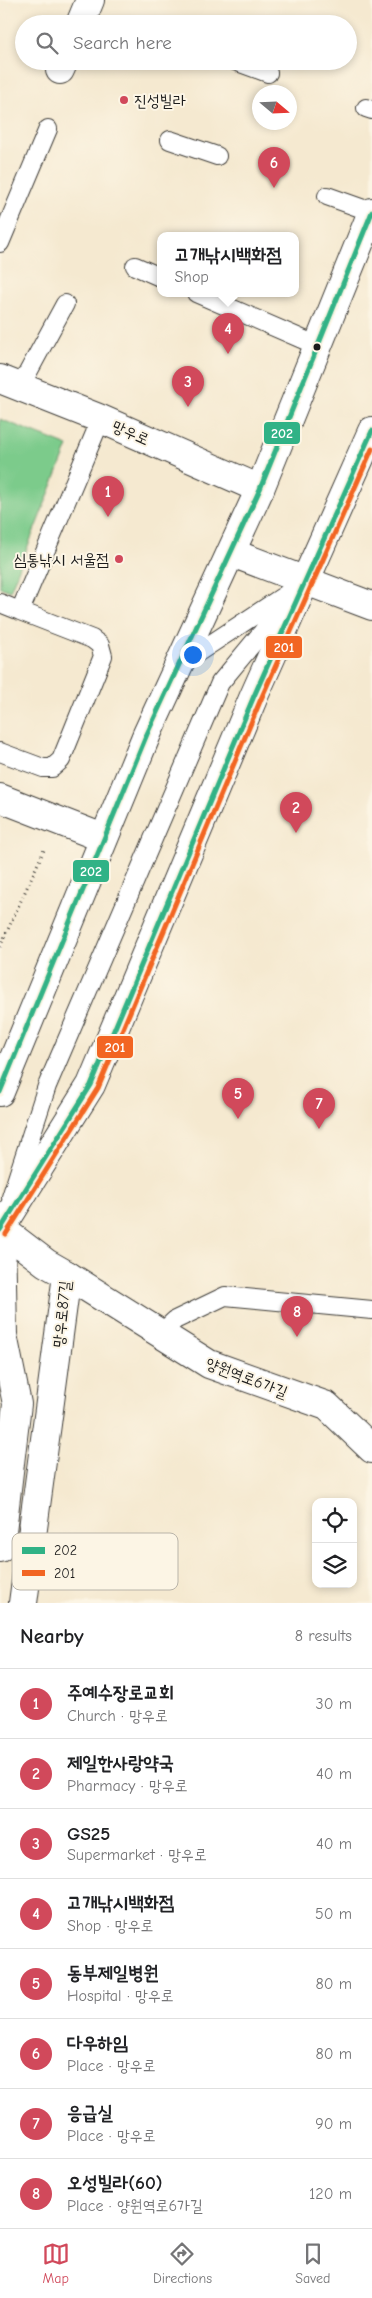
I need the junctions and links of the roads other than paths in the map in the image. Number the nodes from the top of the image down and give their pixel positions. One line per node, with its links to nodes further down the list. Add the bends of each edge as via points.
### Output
1 (90, 0): 2 (main road)
2 (84, 15)
3 (260, 70): 4 (lane)
4 (268, 73)
5 (48, 129): 10 (lane)
6 (170, 140): 7 (lane)
7 (217, 156)
8 (327, 196): 9 (lane)
9 (372, 212): 15 (main road)
10 (0, 243)
11 (135, 266): 12 (lane)
12 (157, 276)
13 (205, 297): 15 (lane)
14 (65, 304): 16 (lane)
15 (318, 346): 19 (main road)
16 (10, 383): 17 (main road, 망우로)
17 (101, 419): 19 (main road, 망우로); 24 (lane)
18 (372, 431): 21 (main road)
19 (260, 489): 20 (main road)
20 (232, 552): 21 (main road); 25 (main road)
21 (305, 581): 23 (main road); 25 (lane); 30 (main road, via 91,1085); 30 (lane, via 220,682 47,1086)
22 (0, 603): 24 (lane)
23 (372, 606)
24 (20, 611): 26 (lane, via 92,639 100,645 103,656 61,760 52,768 43,768)
25 (179, 664): 28 (main road)
26 (0, 752)
27 (0, 798): 28 (main road)
28 (103, 838): 29 (main road)
29 (0, 1092)
30 (0, 1229): 31 (main road, 망우로87길); 36 (main road, via 3,1335 17,1404)
31 (67, 1275): 33 (main road, 양원역로6가길); 35 (main road, 망우로87길)
32 (372, 1310): 33 (lane, via 225,1296 175,1320)
33 (160, 1334): 34 (main road, 양원역로6가길, via 209,1364 327,1406)
34 (372, 1449)
35 (32, 1533)
36 (0, 1548)
37 (25, 1590): 38 (main road, 망우로87길)
38 (23, 1603)

